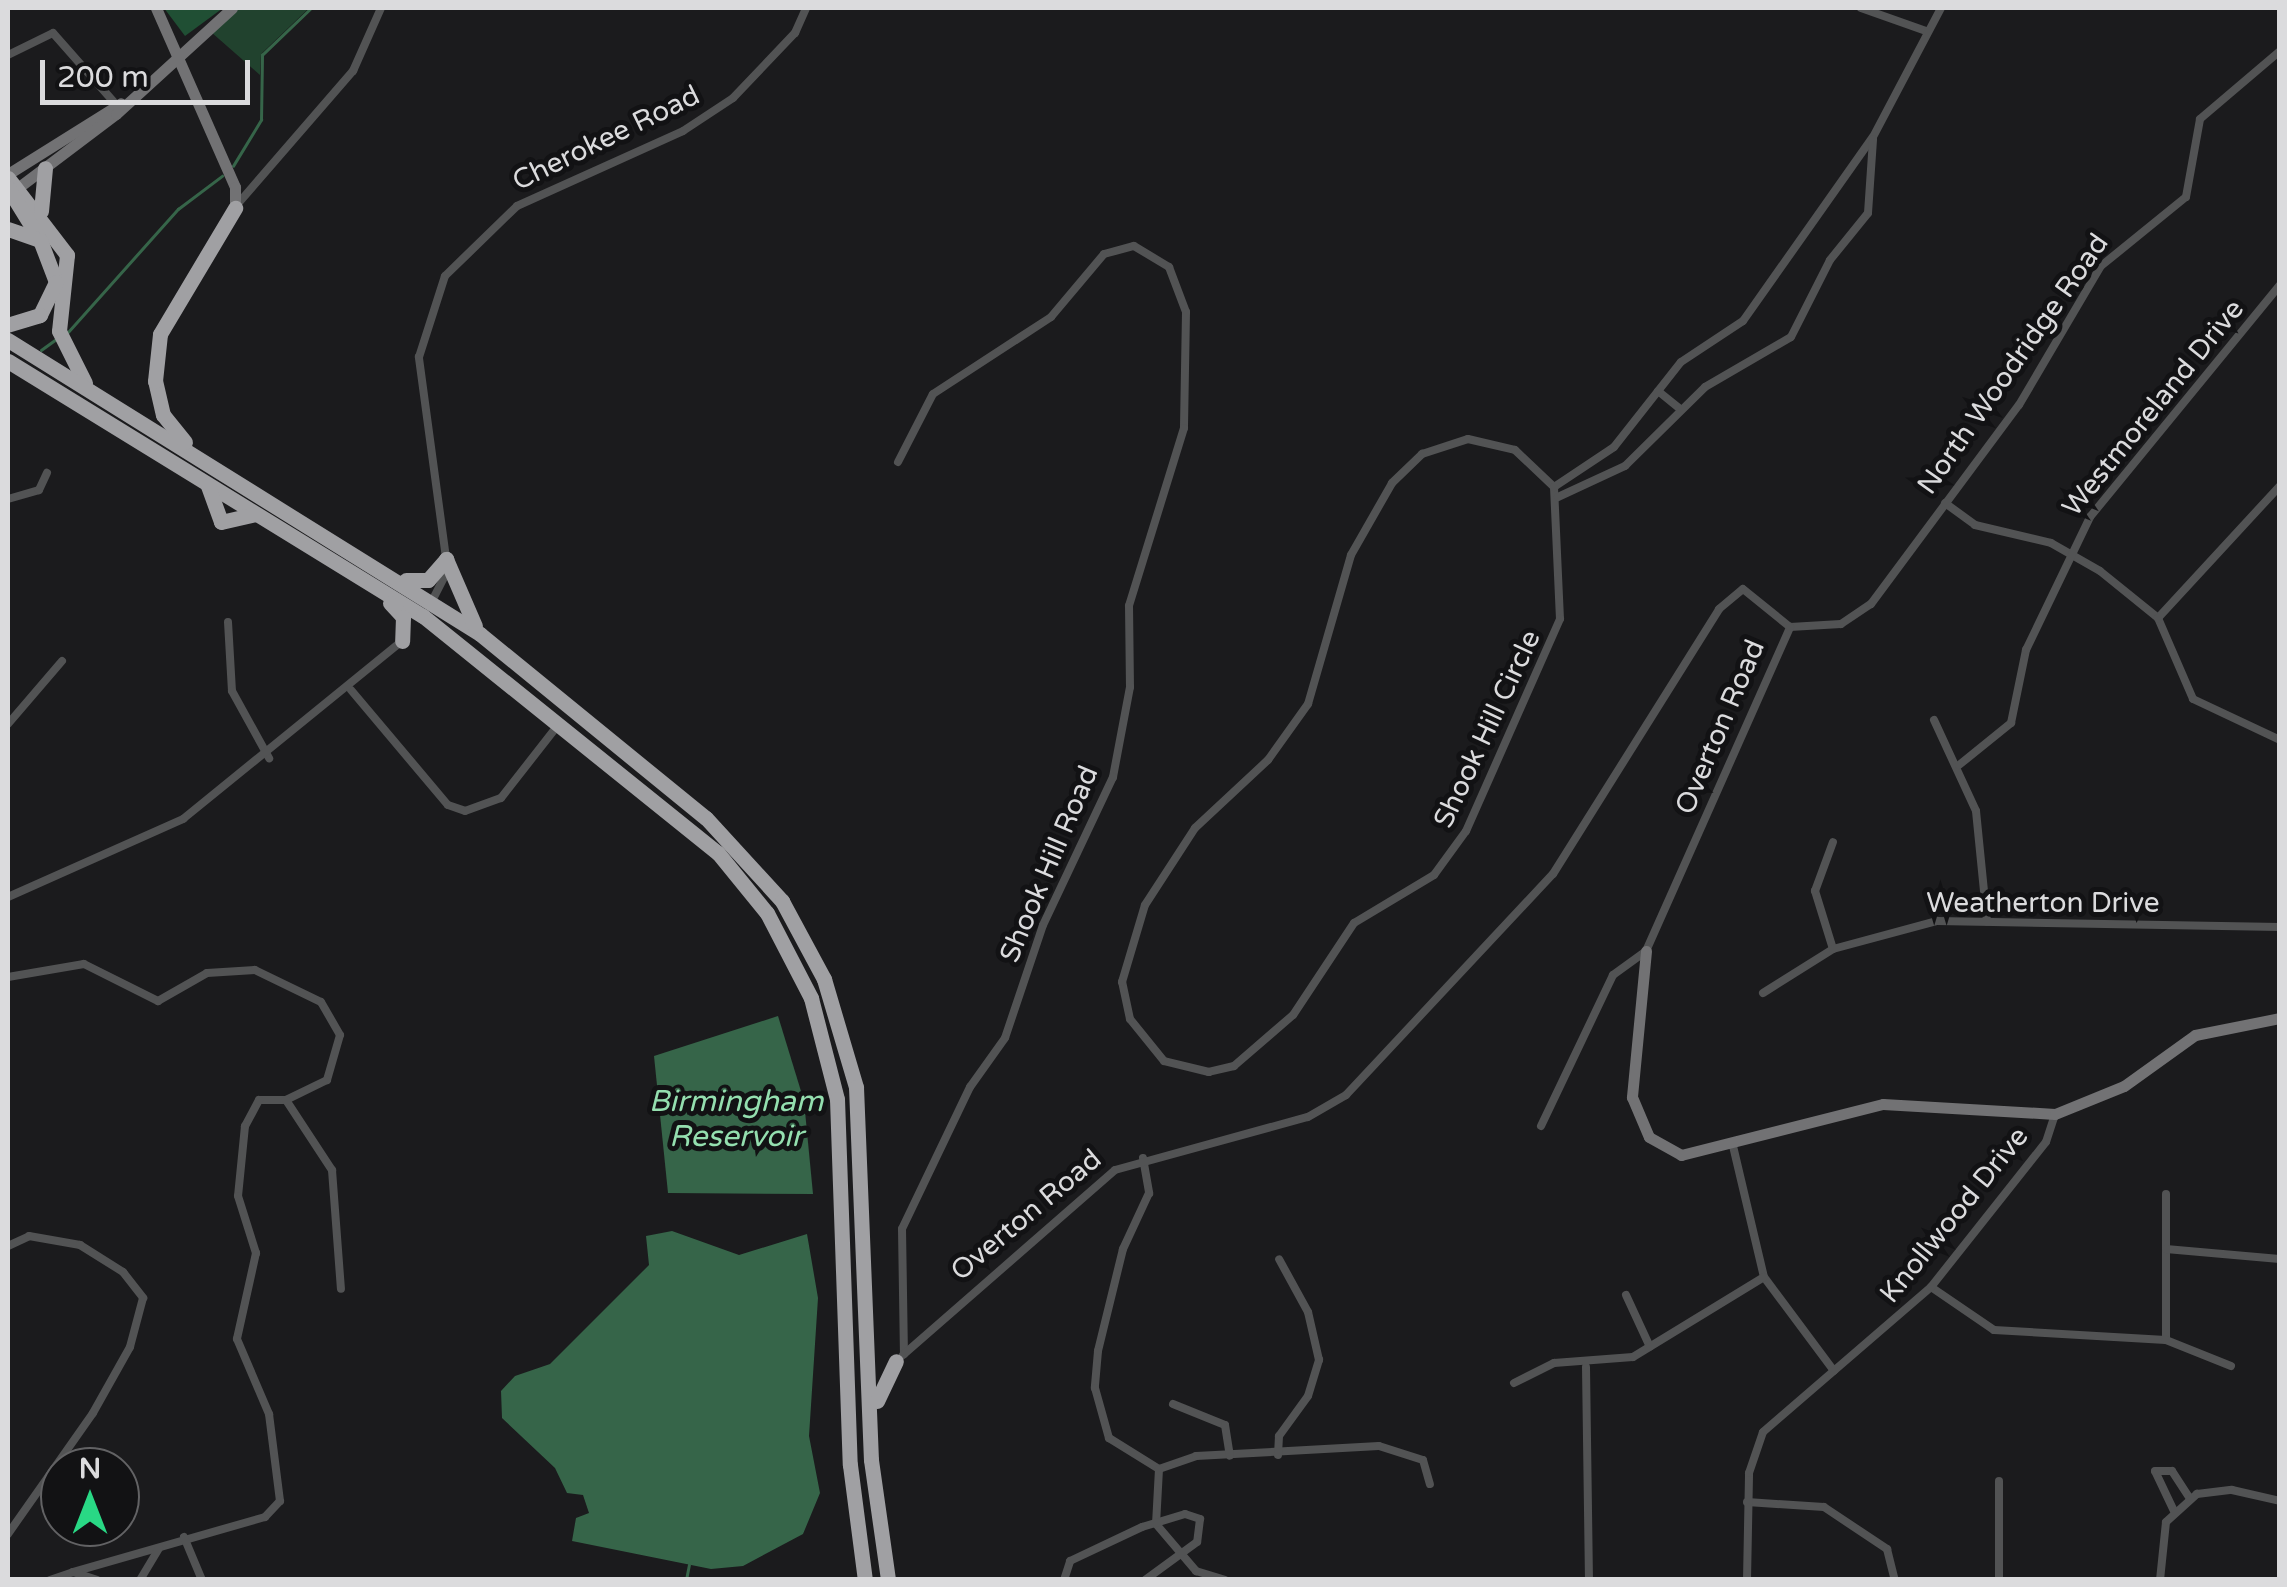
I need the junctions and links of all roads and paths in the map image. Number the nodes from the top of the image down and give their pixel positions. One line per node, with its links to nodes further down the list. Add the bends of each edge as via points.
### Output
1 (156, 8): 7 (street)
2 (381, 8): 17 (street, via 353,71)
3 (806, 8): 40 (street, Cherokee Road, via 796,33 733,98 683,131 517,206 445,276 419,357)
4 (1861, 8): 8 (street)
5 (1940, 8): 8 (street)
6 (231, 9): 11 (street)
7 (169, 29): 11 (street); 12 (street)
8 (1926, 31): 14 (street)
9 (2280, 51): 36 (street, North Woodridge Road, via 2200,118 2186,197 2101,266 2019,405)
10 (8, 55): 13 (street, via 53,33)
11 (180, 57): 12 (street); 17 (street, via 236,186)
12 (158, 74): 13 (street)
13 (117, 102): 15 (street); 16 (street)
14 (1873, 136): 26 (street, via 1743,321 1682,362); 27 (street, via 1868,212 1830,260 1791,337)
15 (46, 168): 16 (street); 18 (highway)
16 (10, 186): 18 (highway); 20 (highway)
17 (234, 208): 28 (highway, via 175,299 154,359 163,415)
18 (42, 214): 25 (highway, via 68,262 64,351)
19 (8, 229): 20 (highway)
20 (40, 240): 22 (highway, via 53,259 53,296 40,315)
21 (2280, 286): 39 (street, Westmoreland Drive)
22 (8, 325)
23 (8, 340): 25 (highway)
24 (8, 364): 31 (highway)
25 (90, 390): 28 (highway)
26 (1658, 390): 27 (street); 32 (street, via 1614,446)
27 (1680, 409): 34 (street, via 1625,466)
28 (202, 459): 42 (highway)
29 (898, 462): 86 (street, Shook Hill Road, via 933,394 1051,317 1104,254 1134,246 1168,267 1186,312 1184,428 1128,606 1130,686 1113,777 1044,925 1005,1038 970,1087 902,1230)
30 (48, 473): 35 (street, via 40,490)
31 (205, 483): 37 (highway); 37 (highway, via 221,522)
32 (1554, 486): 34 (street, Shook Hill Circle); 34 (street, Shook Hill Circle, via 1515,450 1468,439 1422,454 1392,483 1351,555 1308,704 1268,760 1195,828 1145,905 1122,982 1130,1020 1164,1061 1209,1072 1234,1066 1293,1016 1354,923 1452,855 1494,753 1550,655 1560,619)
33 (2280, 486): 44 (street)
34 (1558, 497)
35 (8, 499)
36 (1946, 503): 39 (street, via 1975,525); 46 (street, North Woodridge Road, via 1858,616)
37 (255, 514): 38 (highway)
38 (282, 530): 41 (highway); 43 (highway, via 412,601)
39 (2069, 553): 44 (street); 58 (street, Westmoreland Drive, via 2026,650 2011,723)
40 (446, 559): 42 (highway, via 428,580); 43 (street, Cherokee Road, via 448,581); 47 (highway)
41 (360, 577): 48 (highway); 49 (highway, via 403,617)
42 (399, 578): 43 (highway)
43 (432, 601): 47 (highway)
44 (2158, 618): 56 (street, via 2194,700)
45 (228, 622): 57 (street, via 232,691)
46 (1790, 627): 64 (street, Overton Road); 73 (street, Overton Road, via 1743,589 1719,609 1532,902 1346,1096 1308,1117)
47 (480, 634): 83 (highway, via 731,841 809,946 856,1087)
48 (452, 638): 49 (highway, via 425,631); 53 (highway)
49 (402, 642): 51 (street)
50 (62, 661): 54 (street)
51 (351, 690): 53 (street, via 448,805 465,810 501,798); 57 (street)
52 (1934, 720): 58 (street)
53 (560, 721): 68 (highway, via 718,853 767,913 811,998)
54 (8, 724)
55 (2280, 728): 56 (street)
56 (2276, 738)
57 (269, 758): 60 (street, via 118,855)
58 (1959, 765): 61 (street, via 1982,836)
59 (1833, 842): 63 (street, via 1815,891)
60 (8, 897)
61 (1986, 922): 62 (street, Weatherton Drive); 63 (street, Weatherton Drive, via 1892,928)
62 (2280, 927)
63 (1833, 949): 66 (street, Weatherton Drive)
64 (1646, 952): 71 (street, via 1613,975); 72 (street, Overton Road, via 1629,1062 1637,1115 1665,1151)
65 (8, 977): 69 (street, via 84,964 158,1001 206,972 255,970 321,1002 337,1021 338,1060 328,1080)
66 (1764, 993)
67 (2280, 1018): 70 (street, Overton Road, via 2195,1035 2124,1086)
68 (837, 1099): 83 (highway); 95 (highway)
69 (286, 1100): 81 (street, via 332,1170); 106 (street, via 253,1106 238,1196 256,1254 237,1339 269,1414 280,1501 264,1517)
70 (2054, 1114): 72 (street, Overton Road, via 1883,1104); 80 (street, Knollwood Drive, via 2046,1142)
71 (1541, 1126)
72 (1733, 1146): 79 (street)
73 (1143, 1158): 86 (street, Overton Road, via 1106,1176); 96 (street, via 1148,1193 1123,1249 1095,1388 1109,1438)
74 (2166, 1194): 76 (street)
75 (8, 1246): 105 (street, via 29,1236 80,1244 124,1272 143,1298 130,1347 93,1413)
76 (2166, 1249): 78 (street); 84 (street)
77 (1279, 1259): 93 (street, via 1308,1312 1319,1360)
78 (2280, 1259)
79 (1764, 1277): 85 (street); 89 (street)
80 (1931, 1287): 84 (street, via 1994,1330); 89 (street, Knollwood Drive)
81 (342, 1290)
82 (1626, 1296): 85 (street)
83 (862, 1338): 86 (highway, via 886,1359); 90 (highway, via 855,1365)
84 (2166, 1340): 87 (street)
85 (1650, 1346): 88 (street)
86 (900, 1358): 90 (street, Overton Road); 99 (highway, via 876,1392)
87 (2231, 1366)
88 (1586, 1367): 91 (street, via 1554,1363); 120 (street)
89 (1834, 1370): 102 (street, Knollwood Drive, via 1763,1432)
90 (868, 1373): 99 (highway)
91 (1514, 1383)
92 (1173, 1404): 94 (street, via 1225,1425)
93 (1278, 1455): 94 (street); 98 (street, via 1379,1446 1423,1460)
94 (1230, 1456): 96 (street)
95 (850, 1465): 114 (highway); 115 (highway)
96 (1159, 1469): 104 (street)
97 (1999, 1481): 123 (street)
98 (1430, 1484)
99 (874, 1495): 116 (highway)
100 (2194, 1497): 101 (street, via 2232,1490); 103 (street); 103 (street, via 2172,1471 2155,1471)
101 (2280, 1501)
102 (1747, 1502): 121 (street, Knollwood Drive); 122 (street, via 1824,1508 1888,1549)
103 (2174, 1510): 124 (street, via 2161,1536)
104 (1156, 1524): 108 (street); 108 (street, via 1185,1514 1200,1520 1202,1537); 117 (street, via 1070,1561)
105 (8, 1534)
106 (184, 1537): 107 (street); 113 (street)
107 (159, 1548): 109 (street); 112 (street)
108 (1178, 1553): 118 (street); 119 (street, via 1196,1571)
109 (72, 1572): 110 (street); 111 (street)
110 (50, 1580)
111 (98, 1580)
112 (140, 1580)
113 (202, 1580)
114 (857, 1580)
115 (865, 1580)
116 (888, 1580)
117 (1064, 1580)
118 (1144, 1580)
119 (1225, 1580)
120 (1589, 1580)
121 (1747, 1580)
122 (1894, 1580)
123 (1999, 1580)
124 (2160, 1580)

